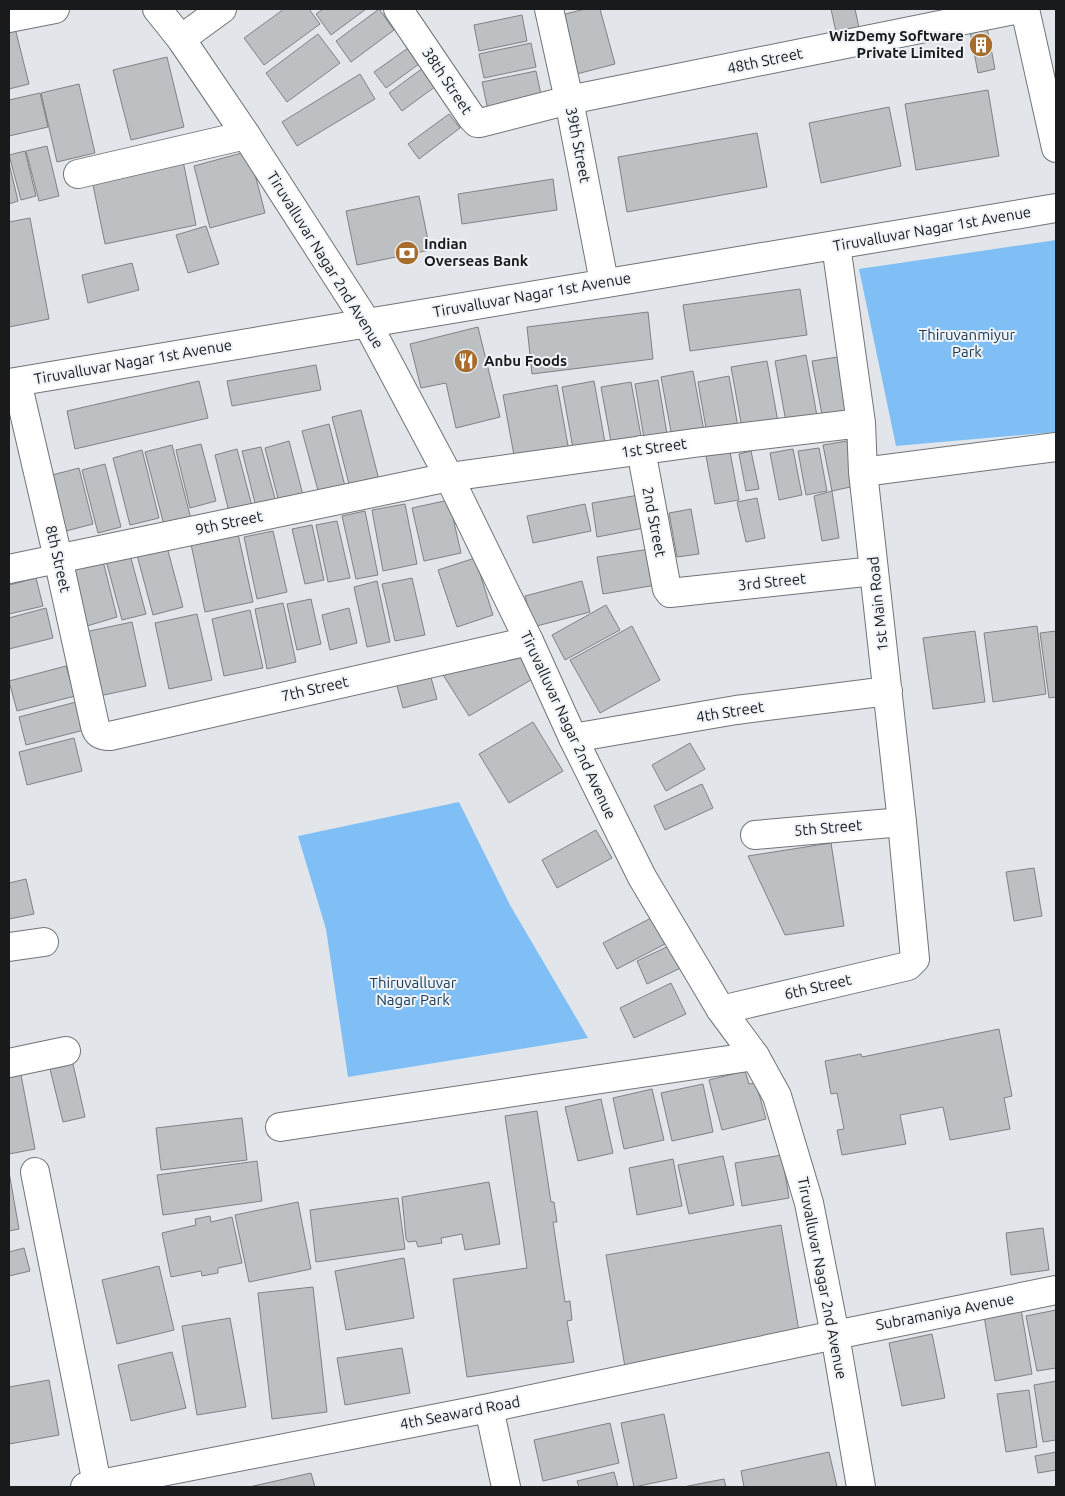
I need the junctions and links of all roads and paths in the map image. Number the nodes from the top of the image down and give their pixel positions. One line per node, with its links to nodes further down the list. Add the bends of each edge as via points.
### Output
1 (55, 9): 8 (street)
2 (157, 9): 9 (street, Tiruvalluvar Nagar 2nd Avenue)
3 (222, 9): 9 (street)
4 (398, 9): 10 (street, 38th Street, via 477,123)
5 (549, 9): 10 (street, 39th Street)
6 (1019, 9): 10 (street, 48th Street)
7 (1025, 9): 12 (street)
8 (9, 18)
9 (181, 39): 11 (street, Tiruvalluvar Nagar 2nd Avenue)
10 (569, 100): 16 (street, 39th Street)
11 (246, 135): 13 (street); 17 (street, Tiruvalluvar Nagar 2nd Avenue)
12 (1056, 148)
13 (78, 174)
14 (1056, 208): 15 (street, Tiruvalluvar Nagar 1st Avenue)
15 (836, 246): 16 (street, Tiruvalluvar Nagar 1st Avenue); 19 (street, 1st Main Road)
16 (604, 282): 17 (street, Tiruvalluvar Nagar 1st Avenue)
17 (368, 322): 18 (street, Tiruvalluvar Nagar 1st Avenue); 23 (street, Tiruvalluvar Nagar 2nd Avenue)
18 (13, 382): 24 (street, 8th Street)
19 (860, 423): 21 (street, 1st Street); 22 (street, 1st Main Road)
20 (1056, 447): 22 (street)
21 (641, 450): 23 (street, 1st Street); 27 (street, 2nd Street)
22 (863, 472): 26 (street, 1st Main Road)
23 (448, 477): 24 (street, 9th Street); 28 (street, Tiruvalluvar Nagar 2nd Avenue)
24 (58, 558): 25 (street, 9th Street); 30 (street, 8th Street, via 95,726)
25 (9, 569)
26 (874, 571): 27 (street, 3rd Street); 29 (street, 1st Main Road)
27 (670, 593)
28 (529, 640): 30 (street, 7th Street, via 110,736); 31 (street, Tiruvalluvar Nagar 2nd Avenue)
29 (888, 691): 31 (street, 4th Street, via 736,710); 32 (street, 1st Main Road)
30 (101, 735)
31 (573, 738): 37 (street, Tiruvalluvar Nagar 2nd Avenue, via 642,877)
32 (902, 822): 33 (street, 5th Street); 36 (street, 1st Main Road, via 915,955)
33 (755, 835)
34 (44, 942): 35 (street)
35 (9, 947)
36 (913, 962): 37 (street, 6th Street, via 908,966)
37 (721, 1010): 39 (street, Tiruvalluvar Nagar 2nd Avenue)
38 (66, 1051): 40 (street)
39 (755, 1056): 41 (street); 44 (street, Tiruvalluvar Nagar 2nd Avenue, via 777,1096 809,1203)
40 (9, 1063)
41 (280, 1127)
42 (35, 1172): 46 (street)
43 (1056, 1290): 44 (street, Subramaniya Avenue)
44 (835, 1335): 45 (street, 4th Seaward Road); 48 (street, Tiruvalluvar Nagar 2nd Avenue)
45 (489, 1408): 46 (street, 4th Seaward Road); 47 (street)
46 (91, 1486)
47 (506, 1487)
48 (861, 1487)

